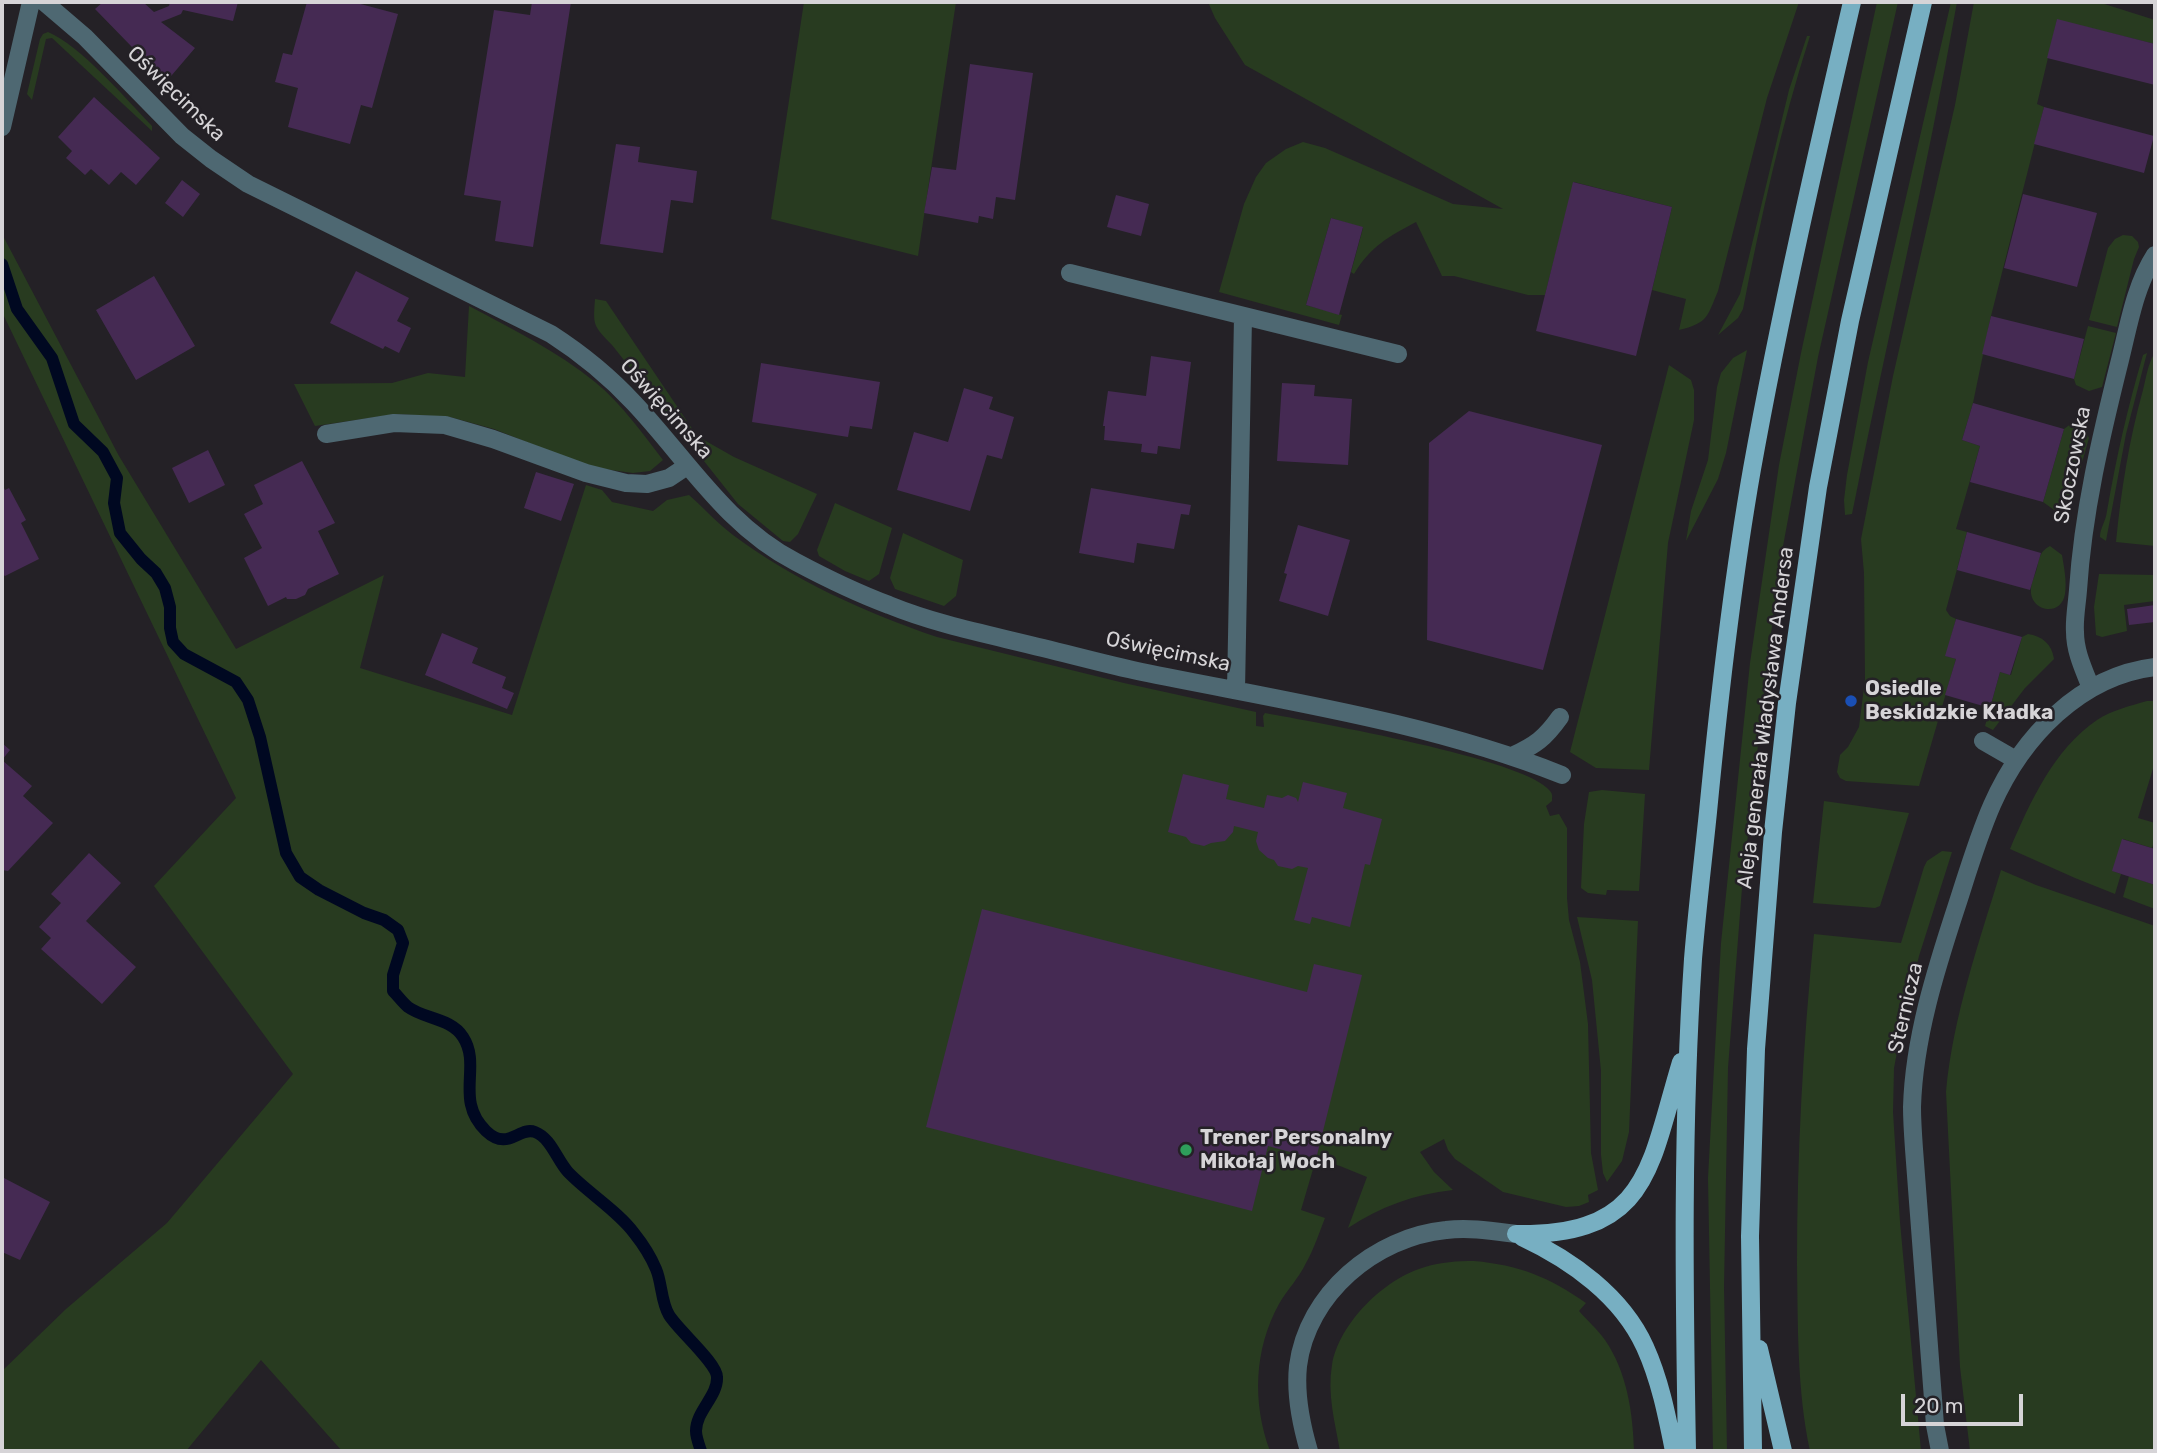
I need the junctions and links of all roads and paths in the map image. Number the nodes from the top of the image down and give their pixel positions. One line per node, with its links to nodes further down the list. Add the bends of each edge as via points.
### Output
1 (31, 2): 5 (street)
2 (44, 2): 11 (street, Oświęcimska, via 211,159 259,189 551,334 607,374)
3 (1852, 2): 20 (main road, via 1810,183 1748,496 1715,736)
4 (1923, 2): 22 (main road, Aleja generała Władysława Andersa, via 1825,448 1787,703 1756,1049)
5 (2, 127)
6 (2155, 255): 13 (street, Skoczowska, via 2139,287 2126,332 2082,536 2075,632)
7 (1070, 273): 8 (street)
8 (1243, 317): 9 (street); 14 (street, Oświęcimska)
9 (1398, 354)
10 (326, 434): 11 (street, via 394,424 445,425 586,474 626,483 669,478)
11 (687, 466): 14 (street, Oświęcimska, via 749,530 792,560 890,606 1045,648)
12 (2155, 667): 13 (street, Sternicza, via 2133,670)
13 (2091, 688): 18 (street, Sternicza, via 2054,715)
14 (1236, 690): 17 (street, Oświęcimska)
15 (1560, 717): 17 (street, via 1546,736)
16 (1983, 741): 18 (street)
17 (1512, 755): 19 (street, Oświęcimska)
18 (2016, 760): 28 (street, Sternicza, via 1992,805 1943,946 1916,1063 1914,1149)
19 (1563, 775)
20 (1688, 1039): 21 (main road, via 1651,1159 1629,1200 1617,1212 1580,1229); 25 (main road)
21 (1516, 1234): 23 (street, via 1467,1229 1421,1235 1377,1253 1342,1278 1304,1339 1299,1364 1299,1410); 24 (main road, via 1590,1279 1633,1326 1653,1368)
22 (1751, 1316): 26 (main road, Aleja generała Władysława Andersa); 27 (main road)
23 (1309, 1451)
24 (1674, 1451)
25 (1687, 1451)
26 (1753, 1451)
27 (1783, 1451)
28 (1940, 1451)

